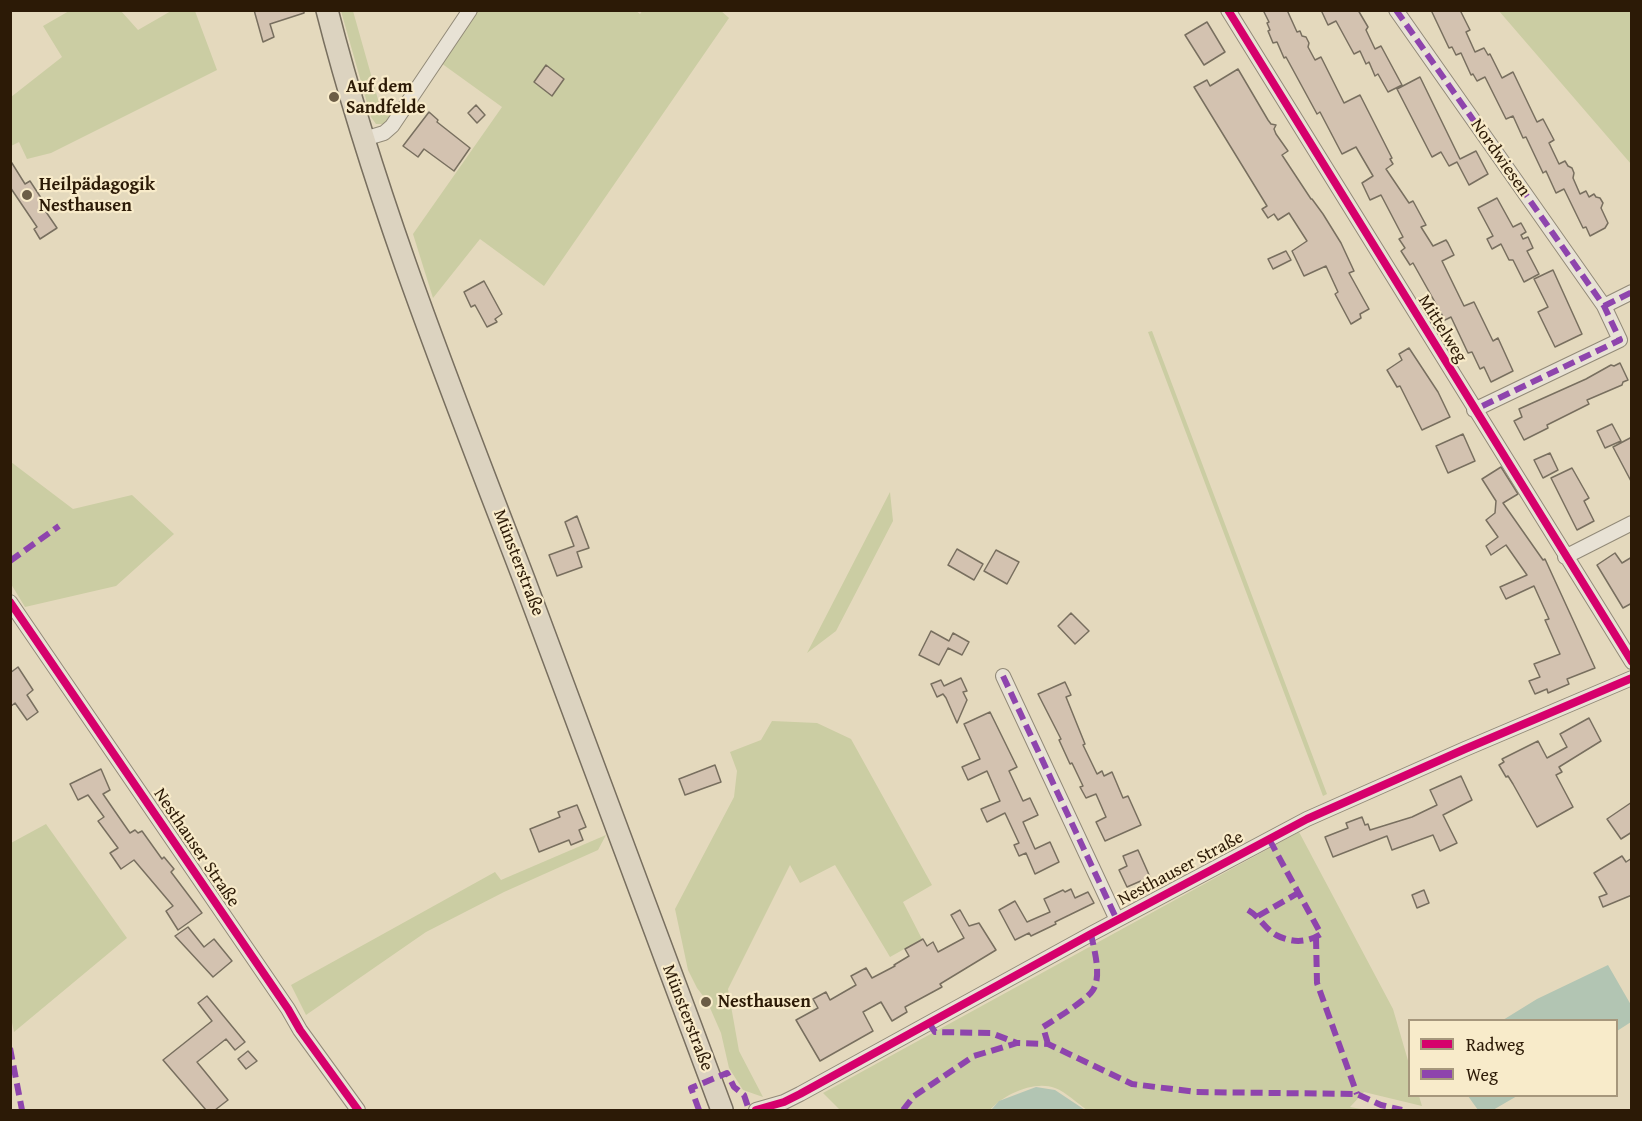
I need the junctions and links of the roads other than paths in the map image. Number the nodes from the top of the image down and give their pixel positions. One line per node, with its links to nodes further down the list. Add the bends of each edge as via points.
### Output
1 (327, 10): 5 (main road, Münsterstraße)
2 (470, 10): 5 (street, via 392,126)
3 (1228, 10): 9 (street, Mittelweg)
4 (1396, 10): 7 (street, Nordwiesen)
5 (364, 139): 18 (main road, Münsterstraße, via 441,363)
6 (1632, 292): 7 (street)
7 (1604, 306): 8 (street, Nordwiesen)
8 (1626, 338): 9 (street, Nordwiesen)
9 (1474, 410): 11 (street, Mittelweg)
10 (1632, 523): 11 (street)
11 (1565, 557): 13 (street, Mittelweg)
12 (10, 602): 17 (street, Nesthauser Straße)
13 (1632, 662)
14 (1003, 676): 16 (street, Nesthauser Straße)
15 (1632, 678): 16 (street, Nesthauser Straße, via 1307,819)
16 (1117, 920): 19 (street, Nesthauser Straße, via 800,1094)
17 (358, 1110)
18 (722, 1110)
19 (756, 1110)

